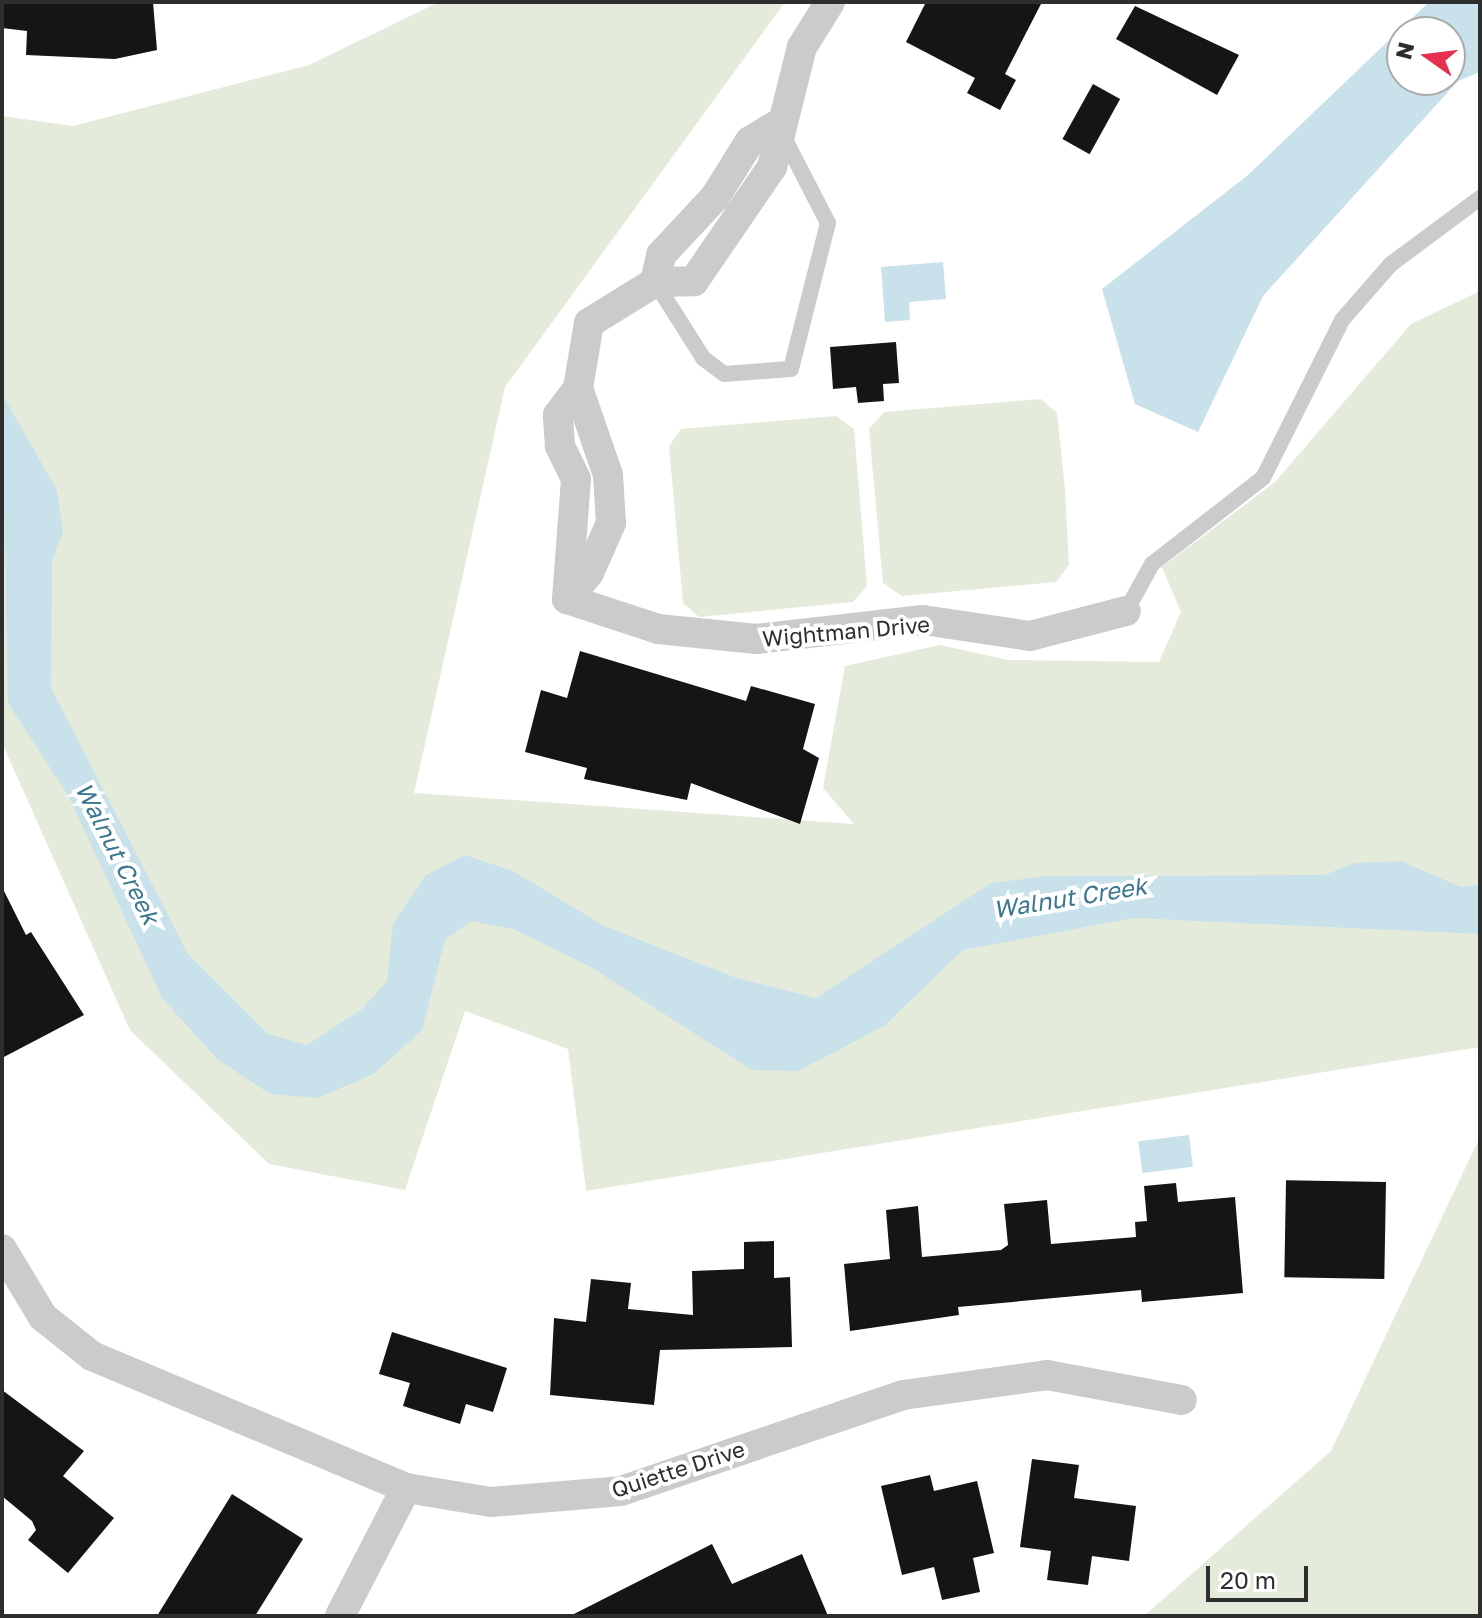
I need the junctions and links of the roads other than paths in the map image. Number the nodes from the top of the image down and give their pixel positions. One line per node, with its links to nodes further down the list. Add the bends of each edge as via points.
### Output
1 (830, 2): 2 (street, via 802,47)
2 (777, 125): 4 (street, via 750,141 715,197 661,255); 4 (lane, via 828,223 791,369 724,374 703,358)
3 (1480, 198): 5 (lane, via 1391,264 1342,320 1263,478 1152,564)
4 (655, 282): 5 (street, Wightman Drive, via 589,323 578,388 558,415 560,446 576,479 567,599 658,629 756,639 923,620 1030,636)
5 (1126, 611)
6 (2, 1249): 8 (street, Quiette Drive, via 43,1317 92,1356)
7 (1182, 1400): 8 (street, Quiette Drive, via 1047,1375 903,1395 621,1491 491,1502)
8 (406, 1488): 9 (street)
9 (340, 1616)

